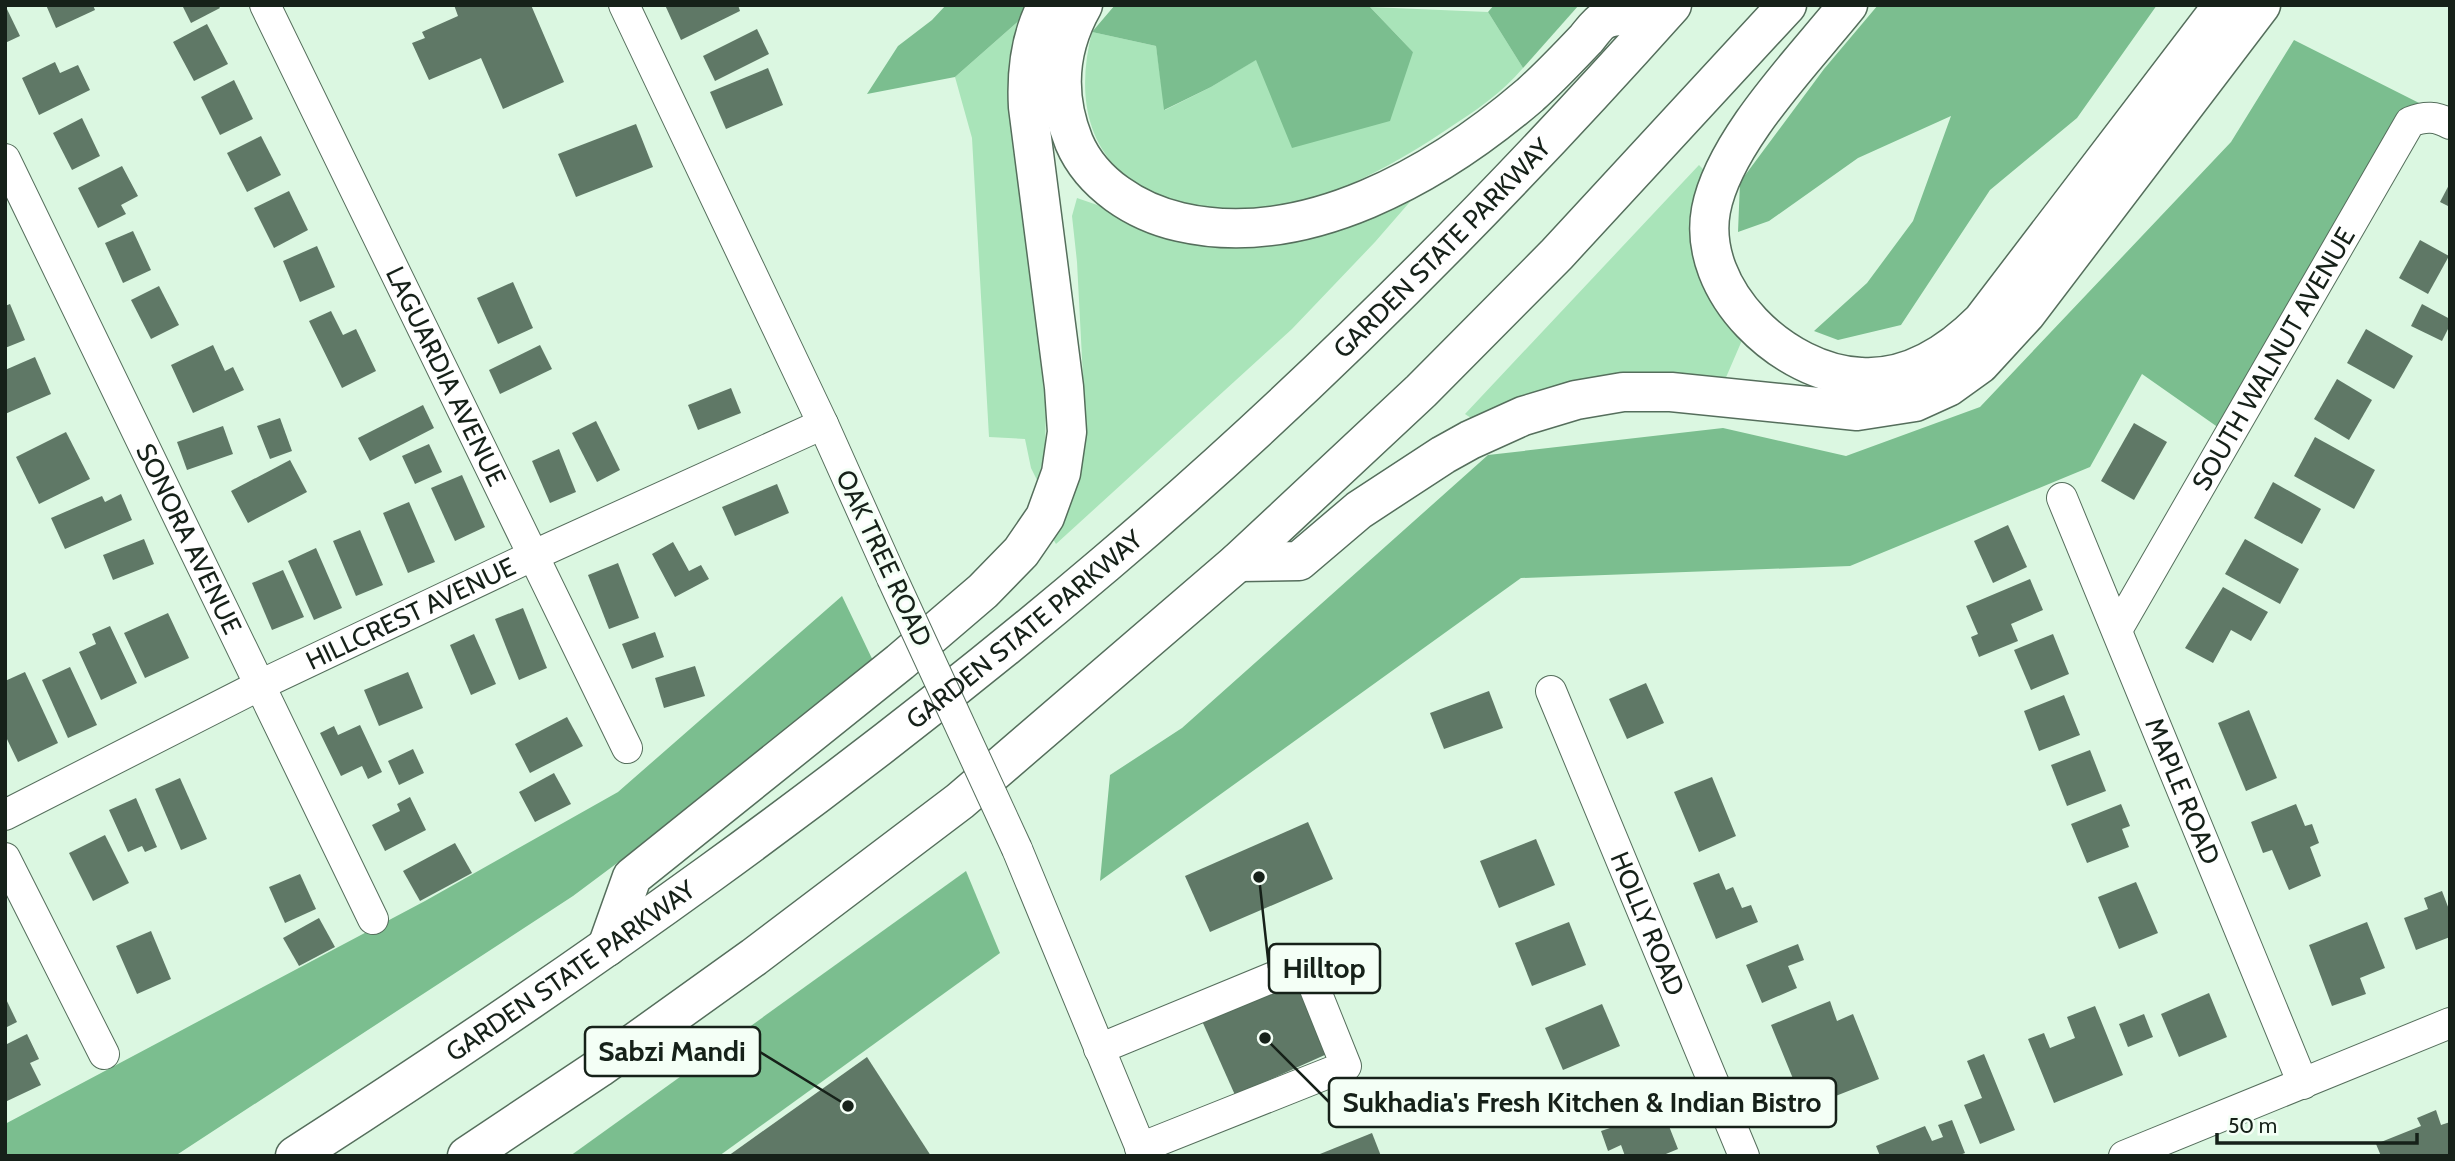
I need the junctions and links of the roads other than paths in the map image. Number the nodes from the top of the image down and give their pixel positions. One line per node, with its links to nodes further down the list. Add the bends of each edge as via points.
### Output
1 (265, 5): 14 (street, LAGUARDIA AVENUE)
2 (624, 5): 12 (street, OAK TREE ROAD)
3 (1047, 5): 23 (highway, via 1033,40 1027,86 1067,432 1061,473 1045,517 1021,552 964,607 632,877)
4 (1083, 5): 9 (highway, via 1067,41 1061,77 1064,113 1085,162 1110,188 1140,208 1193,225 1233,229 1297,222 1385,190 1505,115 1605,19)
5 (1787, 5): 15 (highway, via 1548,264 1421,391)
6 (1848, 5): 7 (highway, via 1735,149 1715,192 1710,233 1713,257 1731,298 1761,332 1818,368 1862,377 1906,372 1927,364 1982,321)
7 (2223, 5)
8 (2261, 5): 15 (highway, via 2026,314 1980,364 1948,387 1915,402 1857,411 1671,392 1623,392 1576,400 1511,421 1443,455 1368,504 1299,561)
9 (1669, 8): 23 (highway, GARDEN STATE PARKWAY, via 1459,234 1189,491 1032,625 843,774)
10 (2450, 124): 16 (street, SOUTH WALNUT AVENUE, via 2424,116 2410,122)
11 (5, 159): 17 (street, SONORA AVENUE)
12 (822, 424): 14 (street, HILLCREST AVENUE); 25 (street, OAK TREE ROAD, bridge, via 1017,849)
13 (2062, 498): 16 (street, MAPLE ROAD)
14 (532, 556): 17 (street, HILLCREST AVENUE); 19 (street, LAGUARDIA AVENUE)
15 (1238, 562): 30 (highway, via 960,801 754,957)
16 (2116, 630): 27 (street, MAPLE ROAD)
17 (260, 685): 20 (street, HILLCREST AVENUE); 22 (street, SONORA AVENUE)
18 (1551, 691): 31 (street, HOLLY ROAD)
19 (627, 748)
20 (5, 815)
21 (5, 858): 26 (street)
22 (373, 919)
23 (607, 947): 29 (highway, GARDEN STATE PARKWAY)
24 (2450, 1023): 27 (street)
25 (1099, 1049): 28 (street, OAK TREE ROAD); 28 (street, via 1306,964 1346,1066)
26 (104, 1054)
27 (2303, 1084): 32 (street)
28 (1142, 1152)
29 (295, 1156)
30 (467, 1156)
31 (1744, 1156)
32 (2124, 1156)

